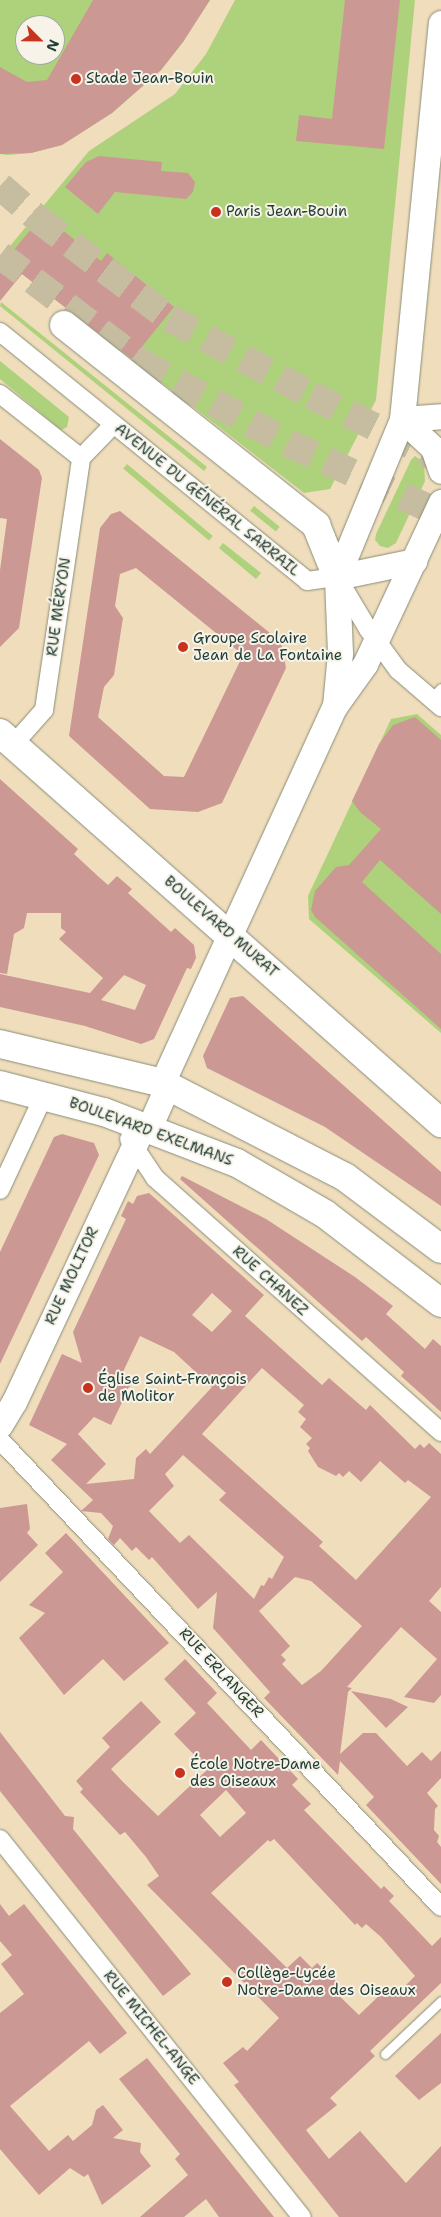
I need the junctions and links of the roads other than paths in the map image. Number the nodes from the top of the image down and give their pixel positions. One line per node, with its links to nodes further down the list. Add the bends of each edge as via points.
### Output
1 (441, 23): 6 (street)
2 (64, 325): 12 (main road, via 316,526)
3 (0, 332): 7 (street, AVENUE DU GÉNÉRAL SARRAIL)
4 (0, 394): 8 (street)
5 (441, 416): 6 (street)
6 (402, 419): 9 (street, via 433,448); 12 (street)
7 (113, 425): 8 (street); 12 (street, AVENUE DU GÉNÉRAL SARRAIL, via 307,581)
8 (81, 458): 16 (street, RUE MÉRYON, via 44,710)
9 (441, 471)
10 (441, 502): 11 (street)
11 (414, 561): 12 (street); 13 (street)
12 (337, 577): 13 (street); 15 (street, via 340,653)
13 (377, 641): 14 (street, via 398,670); 15 (street)
14 (438, 698)
15 (336, 706): 17 (street, RUE MOLITOR)
16 (7, 739): 17 (main road, BOULEVARD MURAT)
17 (232, 935): 19 (street, RUE MOLITOR); 22 (main road, BOULEVARD MURAT)
18 (0, 1044): 19 (main road)
19 (162, 1083): 23 (street, RUE MOLITOR, via 151,1088 139,1117); 25 (main road, via 345,1177)
20 (0, 1085): 21 (main road, BOULEVARD EXELMANS)
21 (44, 1095): 23 (main road, BOULEVARD EXELMANS, via 116,1116); 24 (street)
22 (441, 1123)
23 (138, 1137): 26 (main road, BOULEVARD EXELMANS, via 237,1163 325,1214); 27 (street, RUE MOLITOR, via 14,1402); 28 (street, RUE CHANEZ, via 155,1178)
24 (0, 1190)
25 (441, 1249)
26 (441, 1303)
27 (0, 1425)
28 (441, 1432)
29 (0, 1440): 31 (street, RUE ERLANGER)
30 (0, 1839): 34 (street, RUE MICHEL-ANGE)
31 (441, 1907)
32 (441, 2001): 33 (lane)
33 (385, 2054)
34 (302, 2217)

